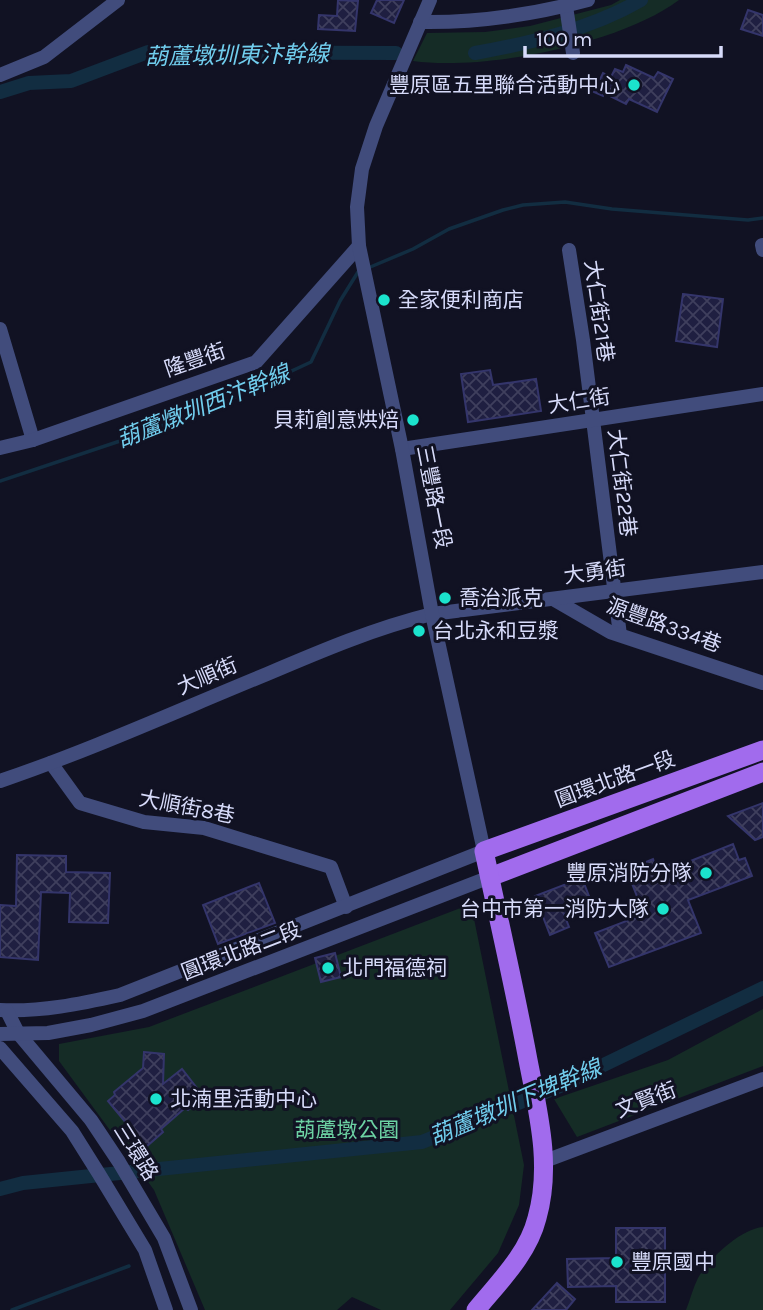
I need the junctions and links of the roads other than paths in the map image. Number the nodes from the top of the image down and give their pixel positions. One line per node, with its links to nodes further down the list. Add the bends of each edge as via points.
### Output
1 (118, 0): 7 (street, via 44,57)
2 (430, 0): 5 (street, 三豐路一段)
3 (588, 0): 4 (street)
4 (566, 9): 5 (street, via 494,19); 6 (street)
5 (420, 22): 9 (street, 三豐路一段, via 362,169 357,207)
6 (573, 50)
7 (0, 75)
8 (762, 245): 11 (street)
9 (359, 246): 15 (street, 隆豐街, via 256,362); 17 (street, 三豐路一段)
10 (569, 250): 14 (street, 大仁街21巷)
11 (763, 250)
12 (0, 329): 15 (street)
13 (763, 394): 14 (street, 大仁街)
14 (593, 420): 17 (street, 大仁街); 19 (street, 大仁街22巷)
15 (33, 439): 16 (street, 隆豐街)
16 (0, 448)
17 (402, 449): 21 (street, 三豐路一段)
18 (763, 572): 19 (street, 大勇街)
19 (614, 590): 20 (street, 大勇街); 22 (street, 大仁街22巷)
20 (553, 599): 21 (street, 大勇街); 22 (street, 源豐路334巷)
21 (432, 614): 25 (street, 大順街, via 312,655); 28 (street, 三豐路一段)
22 (620, 635): 23 (street, 源豐路334巷)
23 (763, 683)
24 (763, 750): 28 (main road, 圓環北路一段)
25 (51, 764): 27 (street, 大順街); 30 (street, 大順街8巷, via 80,803 144,822 204,828 331,867)
26 (763, 772): 29 (main road)
27 (0, 781)
28 (484, 851): 29 (main road, 三豐路一段); 30 (street, 圓環北路二段)
29 (490, 877): 32 (street, 圓環北路二段, via 143,1011 48,1033); 36 (main road, 三豐路一段)
30 (346, 907): 31 (street, 圓環北路二段, via 120,995 72,1006)
31 (4, 1011): 32 (street, 三環路)
32 (18, 1033): 33 (street, 圓環北路二段); 38 (street, 三環路, via 91,1119 119,1162 164,1238)
33 (0, 1034)
34 (0, 1048): 37 (street, 三環路, via 86,1153 145,1250)
35 (763, 1079): 36 (street, 文賢街)
36 (545, 1161): 39 (main road, via 537,1218 523,1250)
37 (166, 1310)
38 (191, 1310)
39 (476, 1310)

